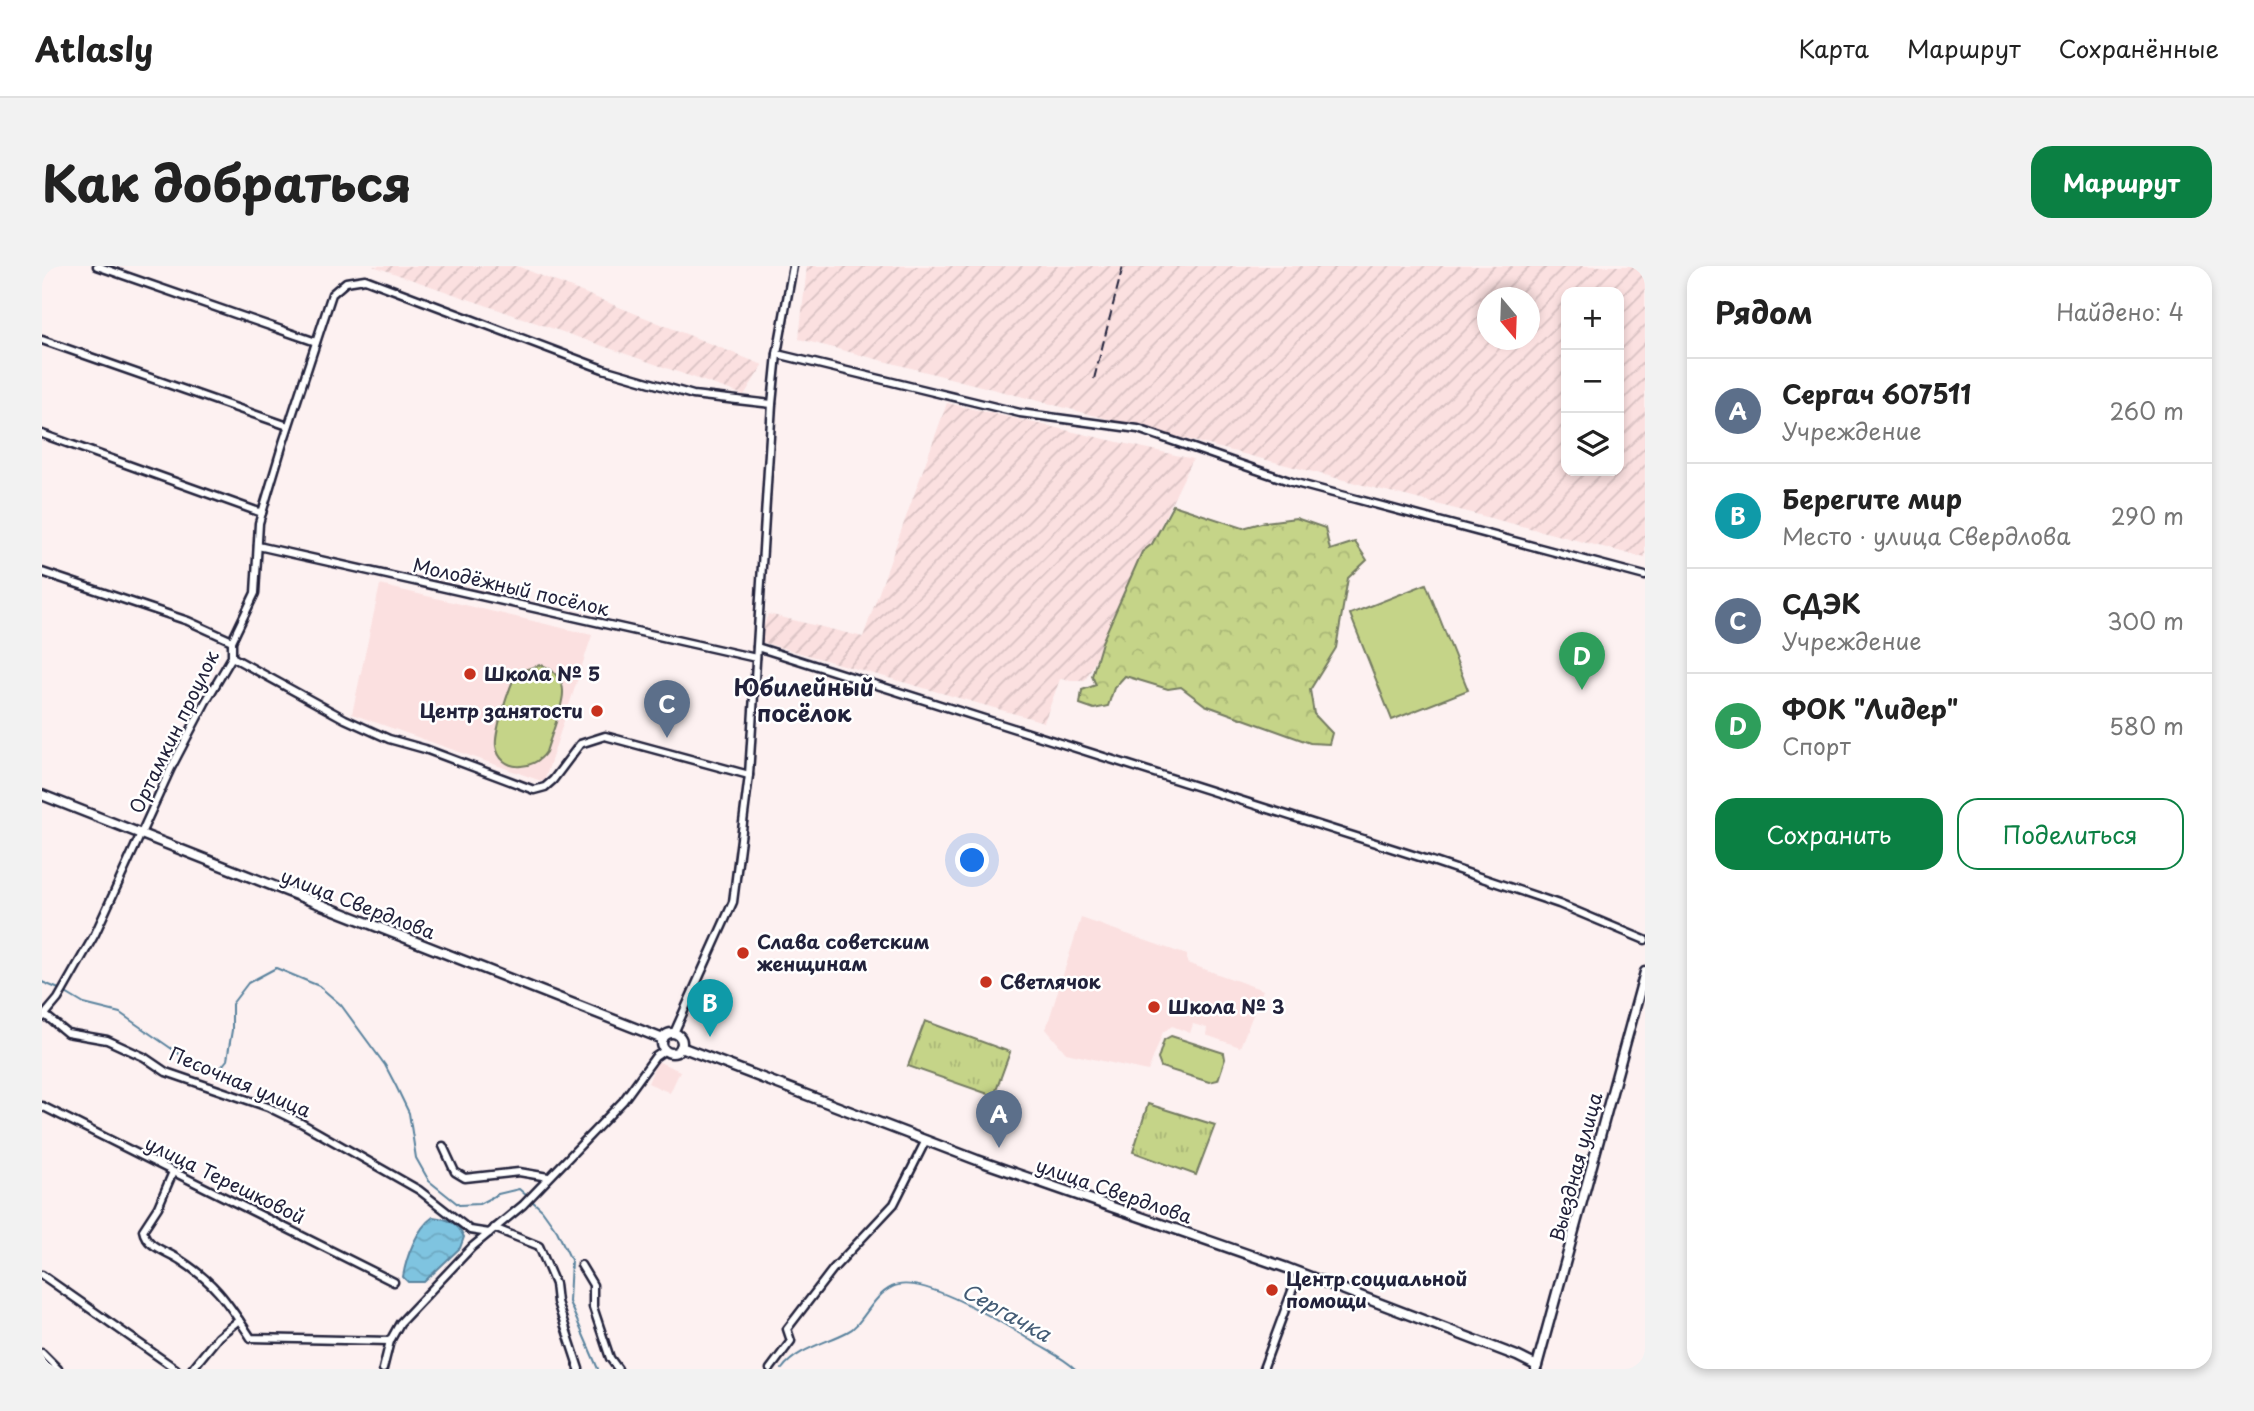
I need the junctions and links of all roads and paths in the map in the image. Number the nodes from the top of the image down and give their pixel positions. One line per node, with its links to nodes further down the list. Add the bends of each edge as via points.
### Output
1 (97, 266): 4 (street)
2 (793, 266): 5 (street)
3 (42, 340): 7 (street)
4 (316, 342): 6 (street, Ортамкин проулок, via 332,294 346,282 365,279 603,369 693,395); 7 (street, Ортамкин проулок)
5 (777, 354): 6 (street); 12 (street, via 1020,412 1138,429 1292,482)
6 (772, 404): 14 (street)
7 (288, 426): 9 (street, Ортамкин проулок)
8 (42, 434): 9 (street)
9 (262, 513): 10 (street, Ортамкин проулок)
10 (258, 546): 13 (street, Ортамкин проулок, via 255,593); 16 (street, Молодёжный посёлок)
11 (42, 572): 13 (street, via 188,621)
12 (1645, 576)
13 (232, 641): 15 (street, Ортамкин проулок)
14 (757, 647): 16 (street); 20 (street, via 1442,864 1559,904)
15 (232, 657): 17 (street, via 345,719 534,790 553,780 580,744 605,736); 19 (street, Ортамкин проулок, via 171,768)
16 (757, 658): 17 (street)
17 (749, 775): 23 (street, via 733,902)
18 (42, 795): 19 (street, улица Свердлова)
19 (141, 835): 22 (street, Ортамкин проулок, via 95,934); 24 (street, улица Свердлова)
20 (1645, 940)
21 (1645, 972): 40 (street, Выездная улица)
22 (44, 1016): 32 (street, Песочная улица, via 67,1033 107,1040 166,1072 279,1113 419,1190 470,1230)
23 (674, 1033): 24 (street); 25 (street)
24 (663, 1039): 26 (street)
25 (681, 1046): 26 (street, via 671,1053); 28 (street, улица Свердлова)
26 (665, 1050): 31 (street, via 655,1056 623,1101)
27 (42, 1106): 30 (street, улица Терешковой)
28 (926, 1140): 34 (street, улица Свердлова); 47 (street, via 894,1204 833,1269 787,1329 791,1341)
29 (443, 1146): 31 (street, via 455,1172 465,1178 519,1172)
30 (173, 1172): 36 (street, улица Терешковой); 37 (street, via 144,1236 211,1283)
31 (548, 1177): 32 (street)
32 (491, 1230): 38 (street, via 400,1323); 45 (street, Песочная улица, via 539,1246)
33 (581, 1265): 46 (street, via 593,1285 593,1307)
34 (1299, 1272): 40 (street, улица Свердлова); 48 (street)
35 (42, 1275): 42 (street)
36 (394, 1282)
37 (239, 1320): 38 (street, via 251,1338); 43 (street)
38 (390, 1341): 44 (street)
39 (42, 1353): 41 (street)
40 (1538, 1368)
41 (58, 1369)
42 (176, 1369)
43 (192, 1369)
44 (383, 1369)
45 (579, 1369)
46 (618, 1369)
47 (769, 1369)
48 (1263, 1369)

